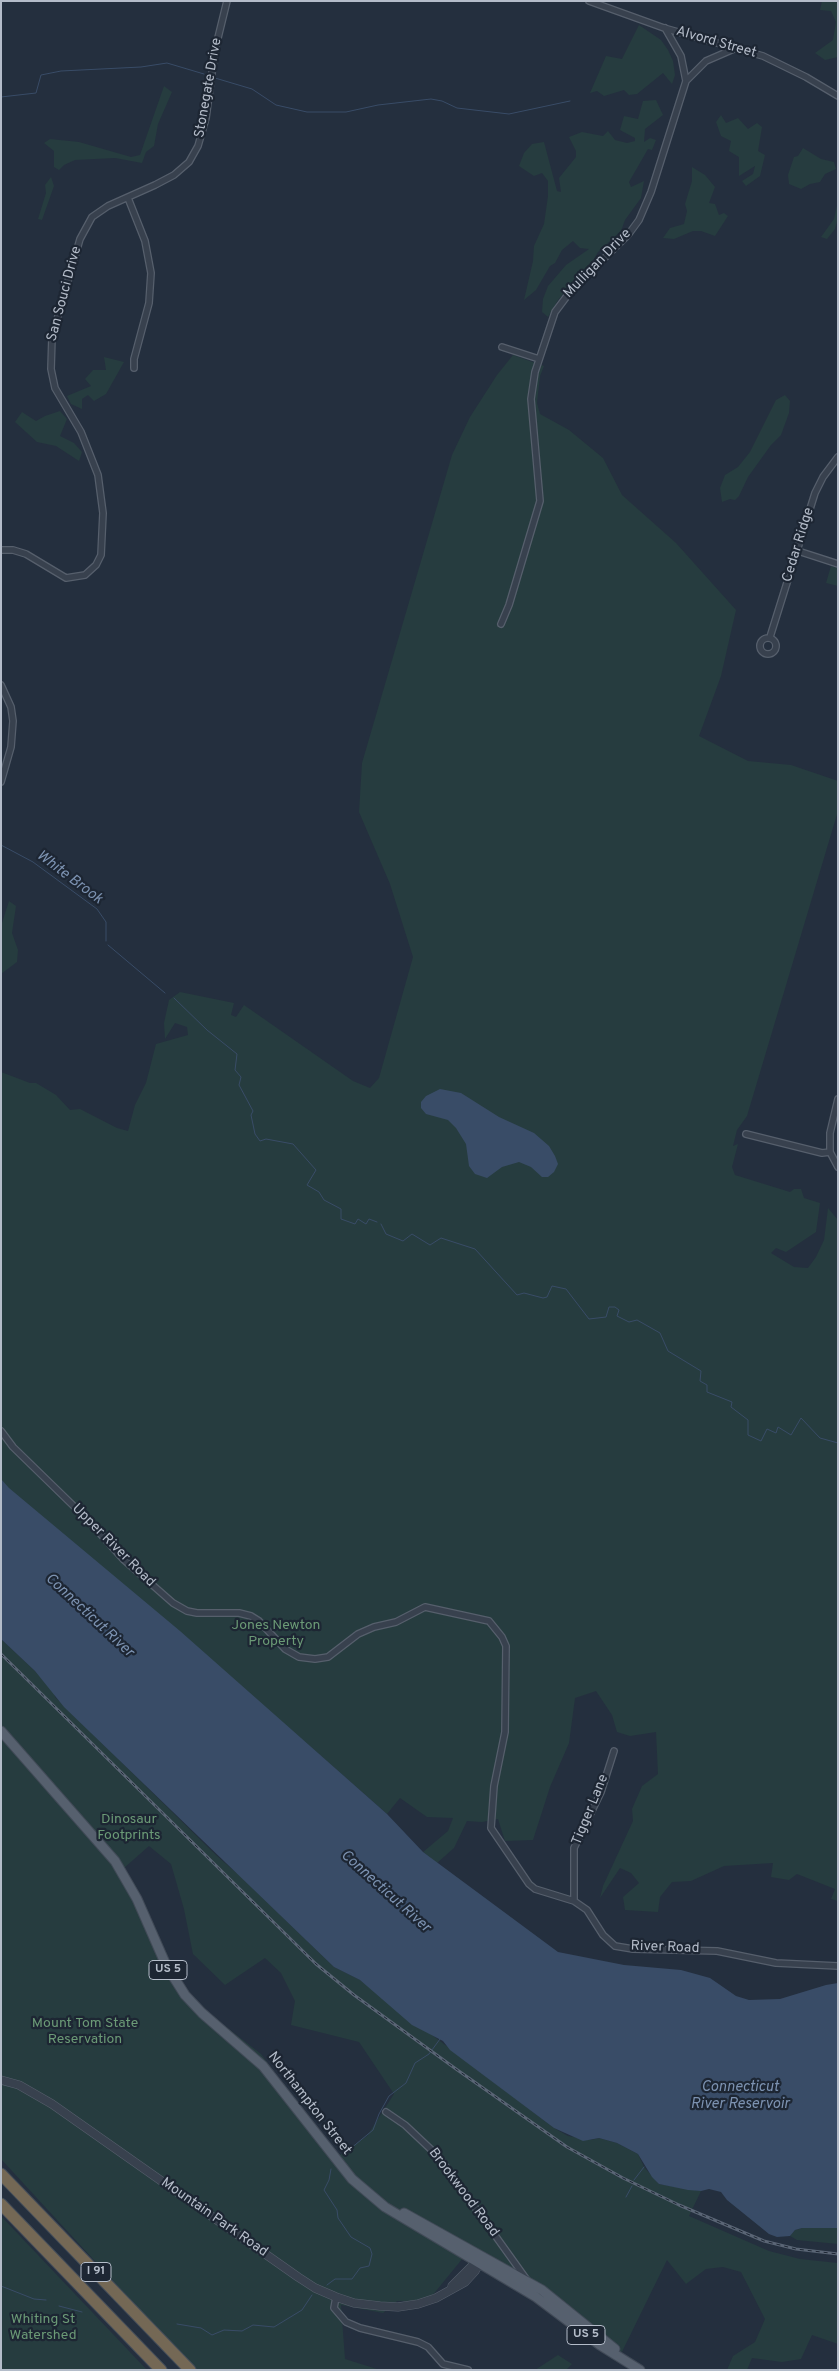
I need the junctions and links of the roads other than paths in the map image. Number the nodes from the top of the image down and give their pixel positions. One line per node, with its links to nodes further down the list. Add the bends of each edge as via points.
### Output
1 (227, 1): 7 (street, Stonegate Drive, via 198,146 189,162 174,175)
2 (589, 1): 3 (street, Alvord Street)
3 (664, 28): 4 (street, Alvord Street); 5 (street, Mulligan Drive, via 681,56)
4 (736, 48): 5 (street, Mulligan Drive, via 706,61); 6 (street, Alvord Street, via 785,66)
5 (686, 81): 9 (street, Mulligan Drive, via 644,210 628,235 558,305)
6 (837, 93)
7 (128, 198): 10 (street, via 145,241 151,272 149,303); 12 (street, San Souci Drive, via 97,213 85,227 50,348 55,388 81,432 98,475 103,513 101,555 85,576 66,578 26,554)
8 (502, 347): 9 (street)
9 (539, 359): 15 (street, Mulligan Drive, via 530,403 540,501)
10 (134, 368)
11 (838, 457): 13 (street, Cedar Ridge, via 817,487)
12 (1, 550)
13 (798, 551): 14 (street); 16 (street, Cedar Ridge)
14 (838, 564)
15 (501, 624)
16 (770, 637)
17 (1, 685): 18 (street, via 14,721)
18 (1, 782)
19 (838, 1098): 21 (street, via 830,1133)
20 (746, 1134): 21 (street, via 822,1153)
21 (830, 1152): 22 (street)
22 (838, 1167)
23 (1, 1431): 26 (street, Upper River Road, via 124,1560 173,1603 197,1613 251,1616 285,1649 299,1657 328,1657 358,1634 396,1622 425,1607 489,1621 506,1646 505,1732)
24 (1, 1731): 33 (main road, Northampton Street / US 5, via 115,1861 137,1899 166,1965 185,1995 263,2066 342,2168 362,2188)
25 (614, 1751): 27 (street, Tigger Lane, via 601,1792 574,1848)
26 (500, 1763): 27 (street, River Road, via 494,1786 491,1828 529,1884 535,1889)
27 (574, 1901): 28 (street, River Road, via 587,1910 603,1935 616,1946 712,1950 776,1963)
28 (838, 1966)
29 (1, 2080): 35 (street, Mountain Park Road, via 18,2085 52,2104 298,2277)
30 (386, 2112): 34 (street, Brookwood Road, via 405,2125 439,2158)
31 (1, 2174): 38 (highway, I 91)
32 (1, 2204): 37 (highway, I 91)
33 (479, 2261): 34 (main road, US 5); 35 (street, Mountain Park Road, via 442,2295 418,2304 398,2307 354,2303); 36 (main road, US 5, via 536,2297 600,2346)
34 (530, 2284): 36 (main road, US 5)
35 (336, 2297): 39 (street, via 334,2308 346,2322 418,2342 428,2347 443,2364)
36 (639, 2369)
37 (161, 2370)
38 (190, 2370)
39 (468, 2370)

